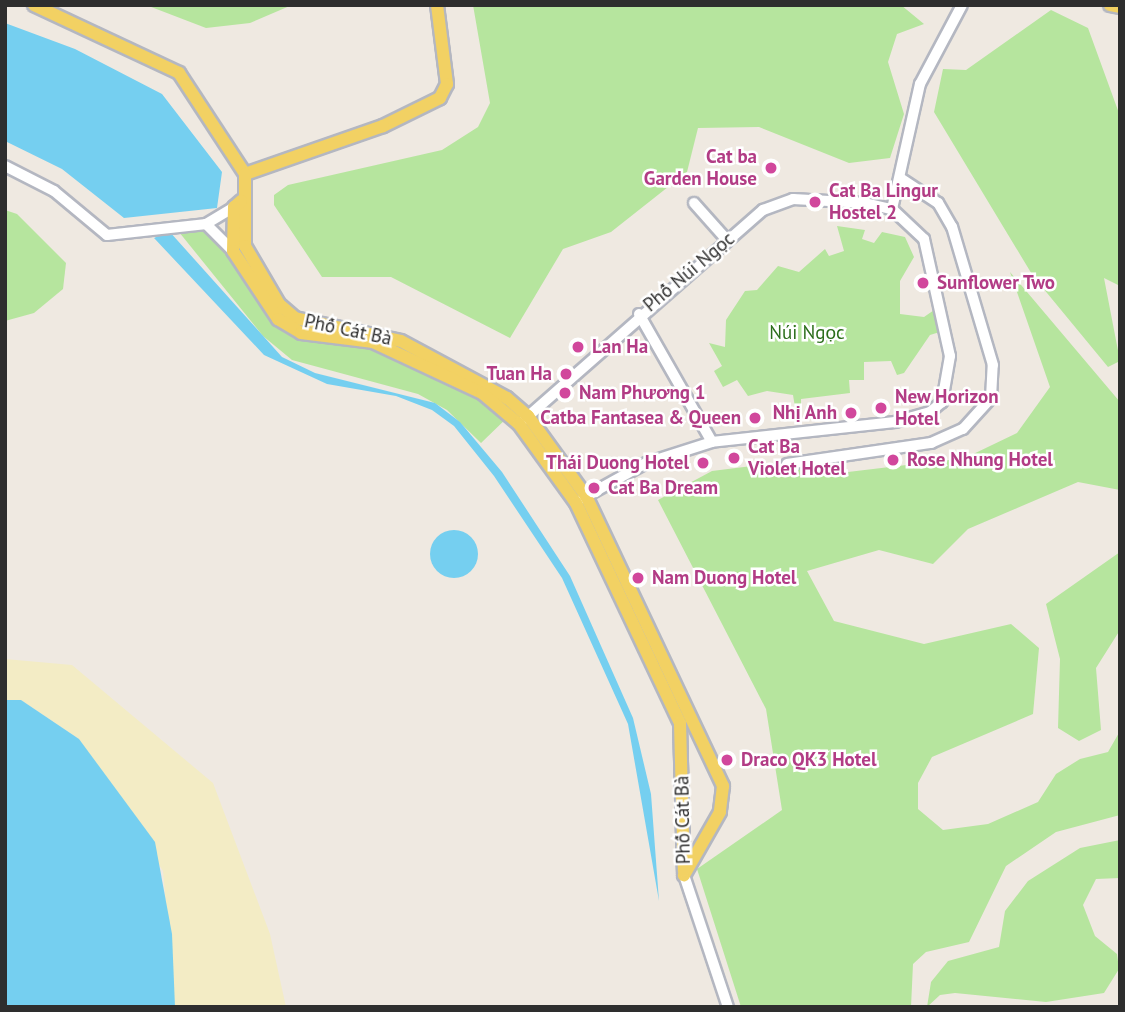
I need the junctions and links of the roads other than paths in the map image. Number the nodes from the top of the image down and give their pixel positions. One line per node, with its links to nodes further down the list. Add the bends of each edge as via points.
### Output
1 (34, 5): 7 (main road, via 179,73)
2 (437, 5): 7 (main road, via 447,84 440,98 383,126)
3 (962, 5): 8 (street, via 920,84)
4 (1110, 5): 5 (main road)
5 (1120, 7)
6 (5, 166): 12 (street, via 54,191 107,235)
7 (245, 174): 10 (main road)
8 (900, 178): 11 (street); 18 (street, via 938,203 952,227 993,365 991,398 963,429 931,443)
9 (695, 203): 13 (street)
10 (238, 204): 12 (street); 14 (main road)
11 (892, 209): 13 (street, Phố Núi Ngọc, via 832,198 793,199 763,210); 17 (street, via 916,228 930,252 950,356 942,402 901,421)
12 (206, 224): 14 (street)
13 (727, 240): 15 (street, Phố Núi Ngọc)
14 (239, 248): 16 (main road, Phố Cát Bà, via 292,323 331,340 373,342 410,352)
15 (639, 314): 16 (street, Phố Núi Ngọc); 17 (street)
16 (524, 420): 19 (main road, Phố Cát Bà)
17 (712, 442): 19 (street, via 646,463)
18 (788, 464)
19 (581, 500): 20 (main road, Phố Cát Bà)
20 (640, 624): 21 (main road, Phố Cát Bà, via 680,723); 21 (main road, Phố Cát Bà, via 723,786 720,812)
21 (684, 875): 22 (street)
22 (728, 1007)

